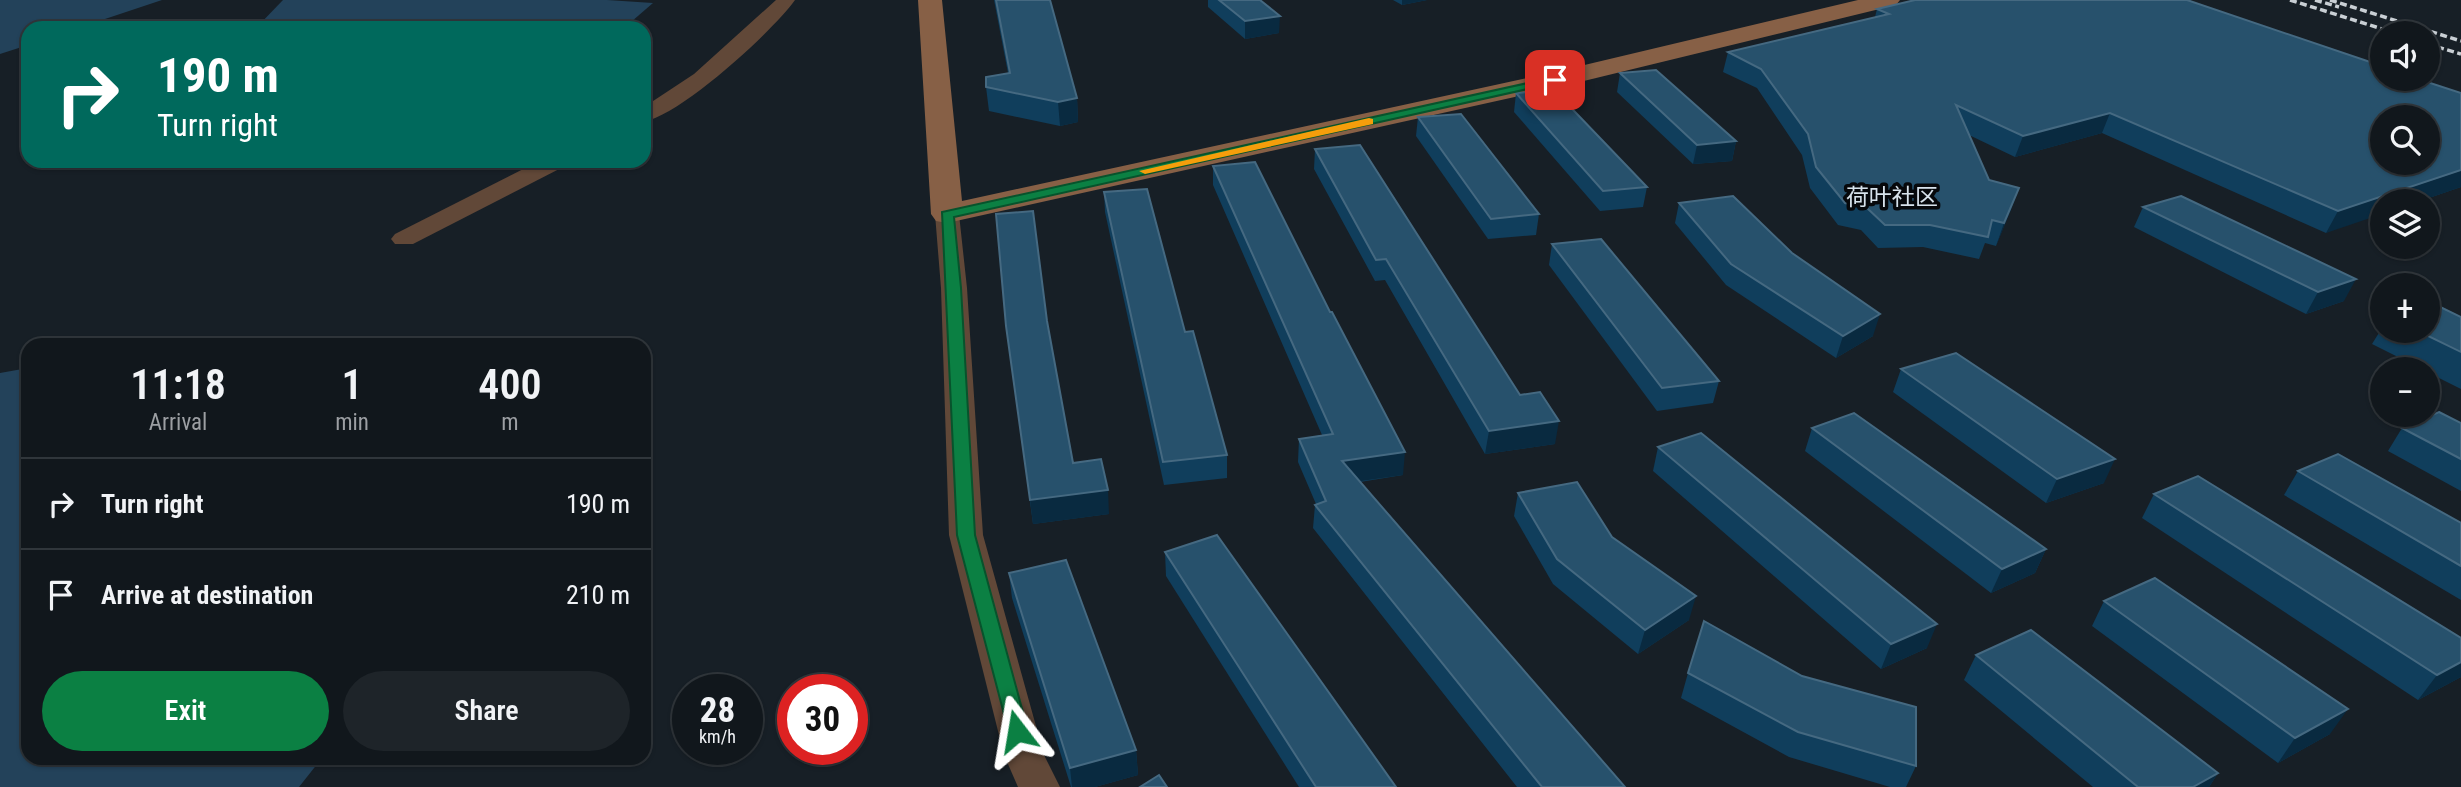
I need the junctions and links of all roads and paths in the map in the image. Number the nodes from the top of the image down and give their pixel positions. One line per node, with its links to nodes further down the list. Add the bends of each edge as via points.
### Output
1 (786, 0): 4 (street, via 712,69)
2 (930, 0): 6 (main road)
3 (1888, 0): 6 (main road, via 1555,80)
4 (651, 113)
5 (543, 168): 7 (street)
6 (947, 215): 8 (street, via 966,535 1024,755)
7 (404, 239)
8 (1039, 787)

